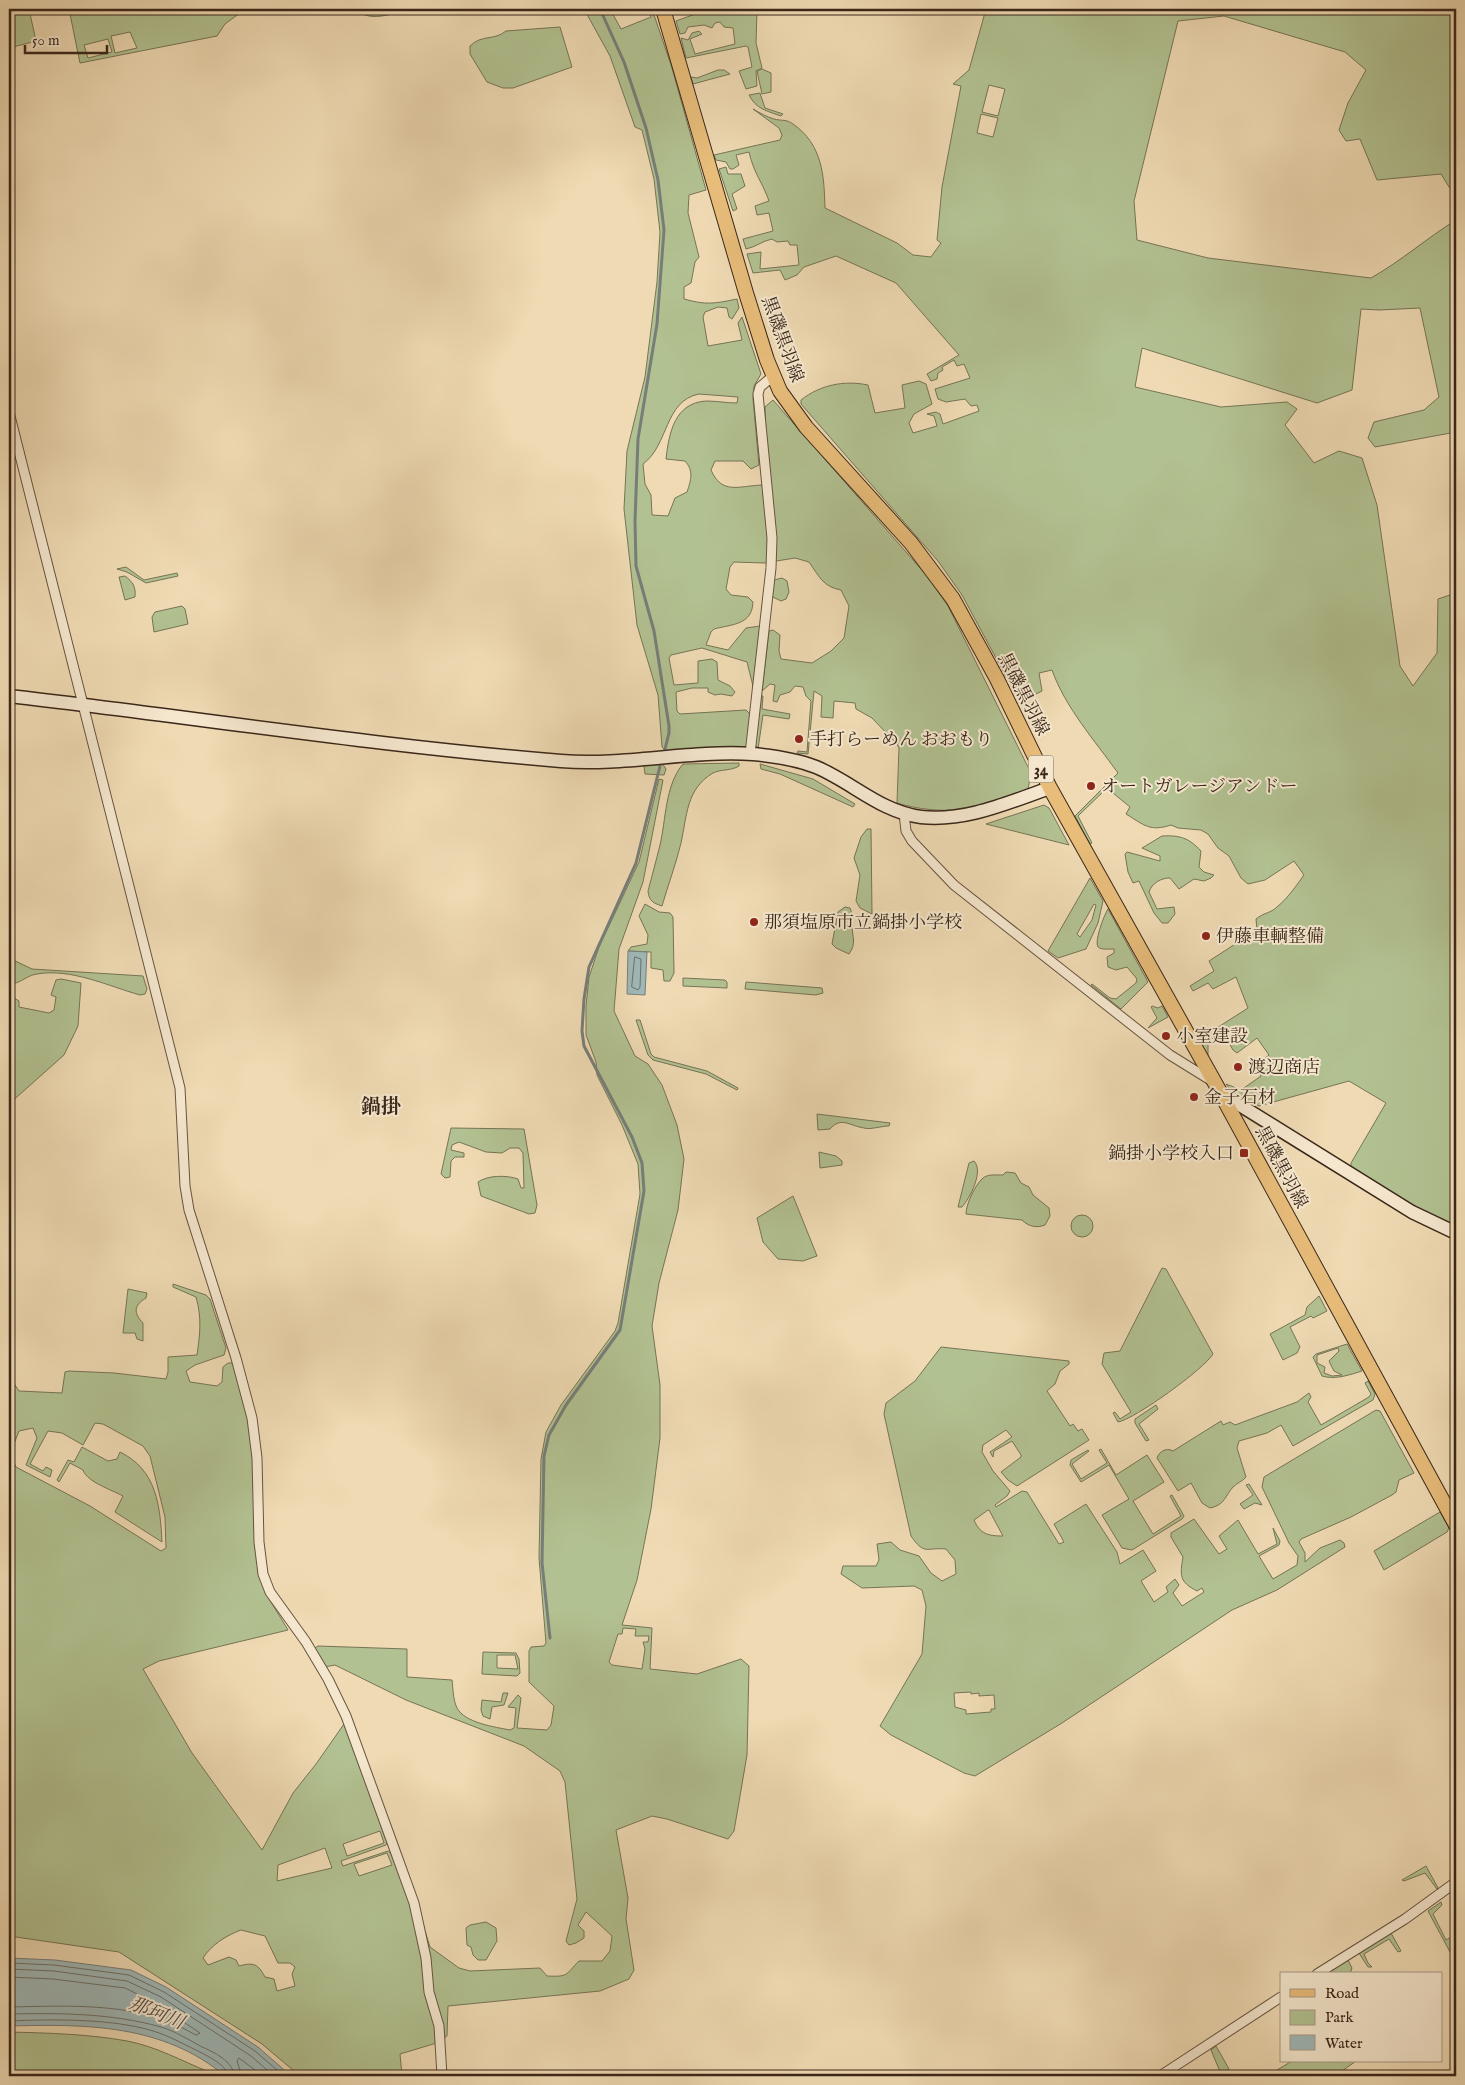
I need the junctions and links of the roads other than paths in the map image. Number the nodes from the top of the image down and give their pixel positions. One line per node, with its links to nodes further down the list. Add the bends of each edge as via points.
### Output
1 (663, 9): 2 (main road, 黒磯黒羽線 / 34)
2 (773, 376): 6 (street, via 760,387 758,394 772,538); 7 (main road, 黒磯黒羽線 / 34, via 806,427 911,543 948,592 997,679)
3 (9, 412): 5 (street)
4 (9, 696): 5 (street)
5 (81, 704): 6 (street, via 404,745 564,761); 15 (street, via 180,1088 189,1210 252,1418 263,1574 270,1592 328,1679 346,1716 414,1903 426,1958 429,1992 439,2026)
6 (750, 754): 8 (street, via 816,767 876,802)
7 (1050, 788): 8 (street, via 957,817); 9 (main road, 黒磯黒羽線 / 34)
8 (904, 813): 9 (street, via 906,831 912,841 954,885 1170,1055)
9 (1219, 1089): 10 (street, via 1412,1212); 11 (main road, 黒磯黒羽線 / 34)
10 (1456, 1232)
11 (1456, 1525)
12 (1456, 1882): 13 (street, via 1406,1919)
13 (1320, 1972)
14 (1280, 1998): 16 (street)
15 (442, 2076)
16 (1160, 2076)

